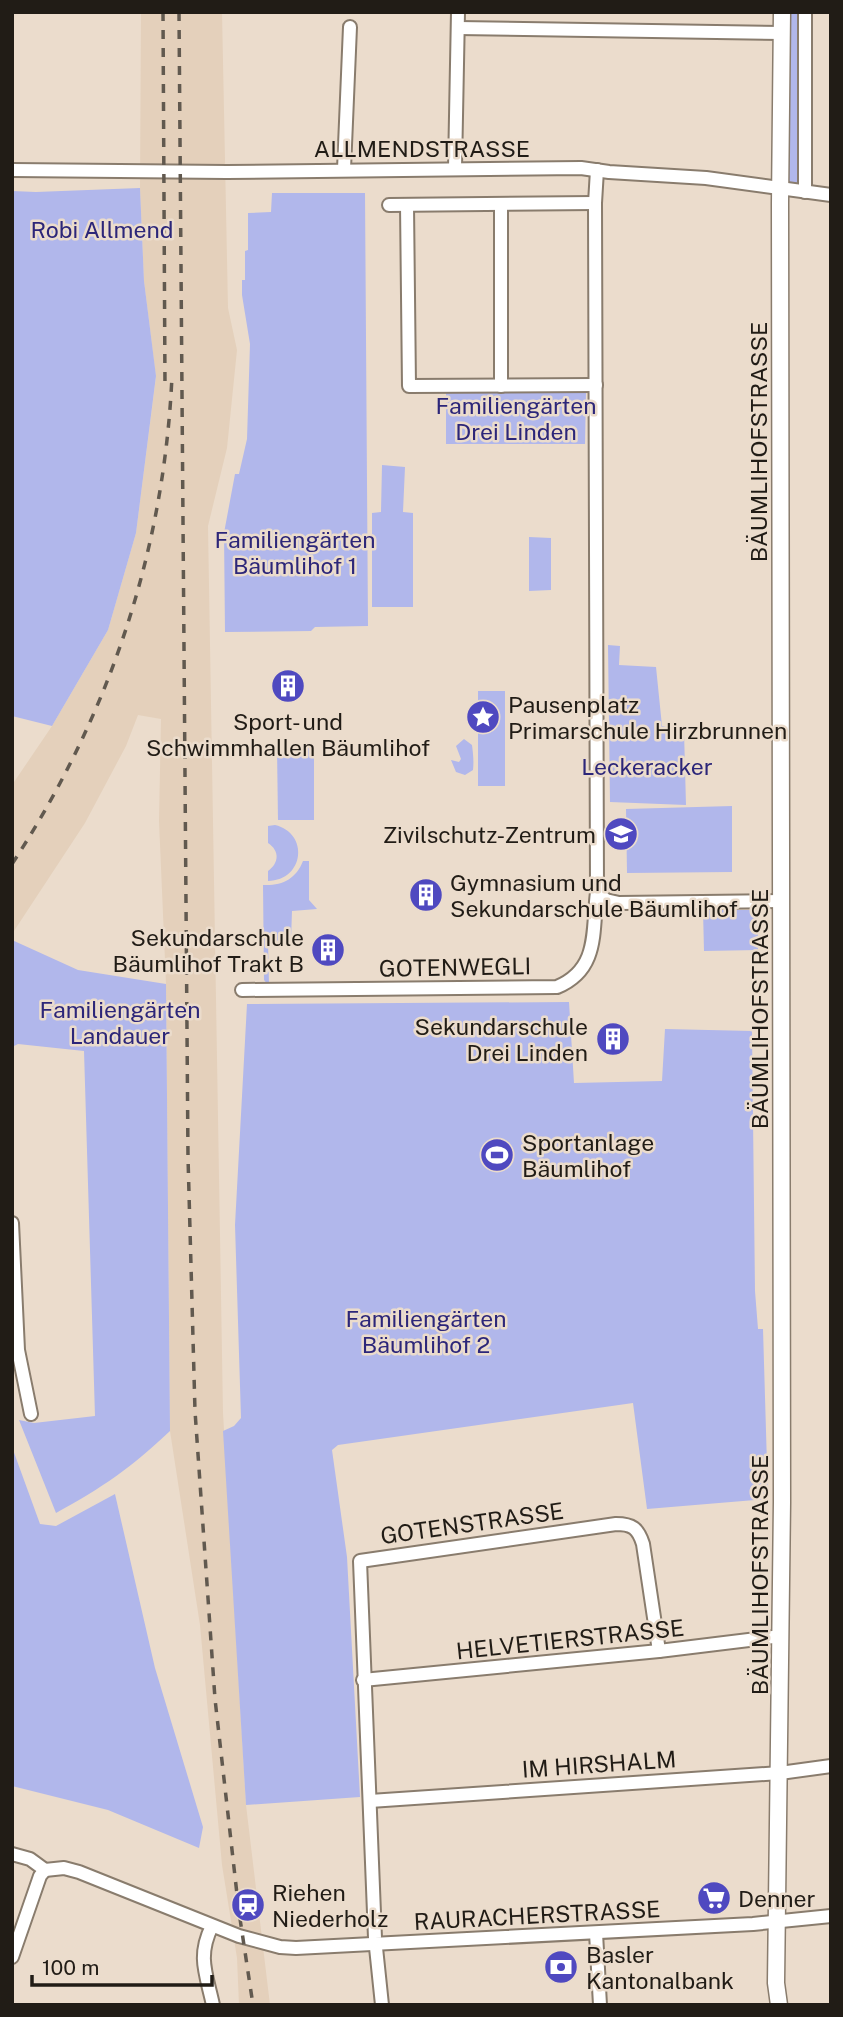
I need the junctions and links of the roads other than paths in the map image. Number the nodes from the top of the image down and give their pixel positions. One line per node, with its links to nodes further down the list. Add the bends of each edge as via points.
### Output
1 (458, 12): 5 (street)
2 (782, 12): 6 (main road, BÄUMLIHOFSTRASSE)
3 (805, 12): 12 (street)
4 (351, 27): 8 (street)
5 (458, 27): 6 (street); 7 (street)
6 (782, 33): 11 (main road, BÄUMLIHOFSTRASSE)
7 (455, 168): 8 (street, ALLMENDSTRASSE); 10 (street, ALLMENDSTRASSE)
8 (344, 169): 9 (street, ALLMENDSTRASSE)
9 (12, 170)
10 (597, 170): 11 (street, ALLMENDSTRASSE); 14 (street, GOTENWEGLI)
11 (780, 188): 12 (street, ALLMENDSTRASSE); 21 (main road, BÄUMLIHOFSTRASSE)
12 (805, 192): 13 (street, ALLMENDSTRASSE)
13 (831, 195)
14 (595, 203): 15 (street); 18 (street, GOTENWEGLI)
15 (501, 204): 17 (street); 19 (street)
16 (389, 205): 17 (street)
17 (407, 205): 19 (street, via 409,386)
18 (596, 385): 19 (street); 20 (street, GOTENWEGLI)
19 (501, 386)
20 (597, 892): 21 (street, via 619,904); 22 (street, GOTENWEGLI, via 589,959 557,987)
21 (782, 901): 26 (main road, BÄUMLIHOFSTRASSE)
22 (242, 990)
23 (12, 1223): 24 (street)
24 (15, 1350): 25 (street)
25 (31, 1414)
26 (781, 1636): 27 (street, HELVETIERSTRASSE); 30 (main road, BÄUMLIHOFSTRASSE)
27 (659, 1651): 28 (street, HELVETIERSTRASSE); 28 (street, GOTENSTRASSE, via 640,1534 628,1524 616,1524 360,1561)
28 (363, 1680): 31 (street, GOTENSTRASSE)
29 (831, 1766): 30 (street, IM HIRSHALM)
30 (780, 1773): 31 (street, IM HIRSHALM); 35 (main road, BÄUMLIHOFSTRASSE)
31 (370, 1801): 38 (street, GOTENSTRASSE)
32 (12, 1854): 33 (street, RAURACHERSTRASSE)
33 (45, 1870): 36 (street, RAURACHERSTRASSE, via 79,1872); 39 (street)
34 (831, 1916): 35 (street, RAURACHERSTRASSE)
35 (777, 1922): 37 (street, RAURACHERSTRASSE); 43 (main road, BÄUMLIHOFSTRASSE)
36 (212, 1926): 38 (street, RAURACHERSTRASSE, via 279,1947); 40 (street, via 203,1944)
37 (596, 1933): 38 (street, RAURACHERSTRASSE); 42 (street)
38 (376, 1944): 41 (street, GOTENSTRASSE)
39 (12, 1956)
40 (213, 2005)
41 (382, 2005)
42 (600, 2005)
43 (779, 2005)

